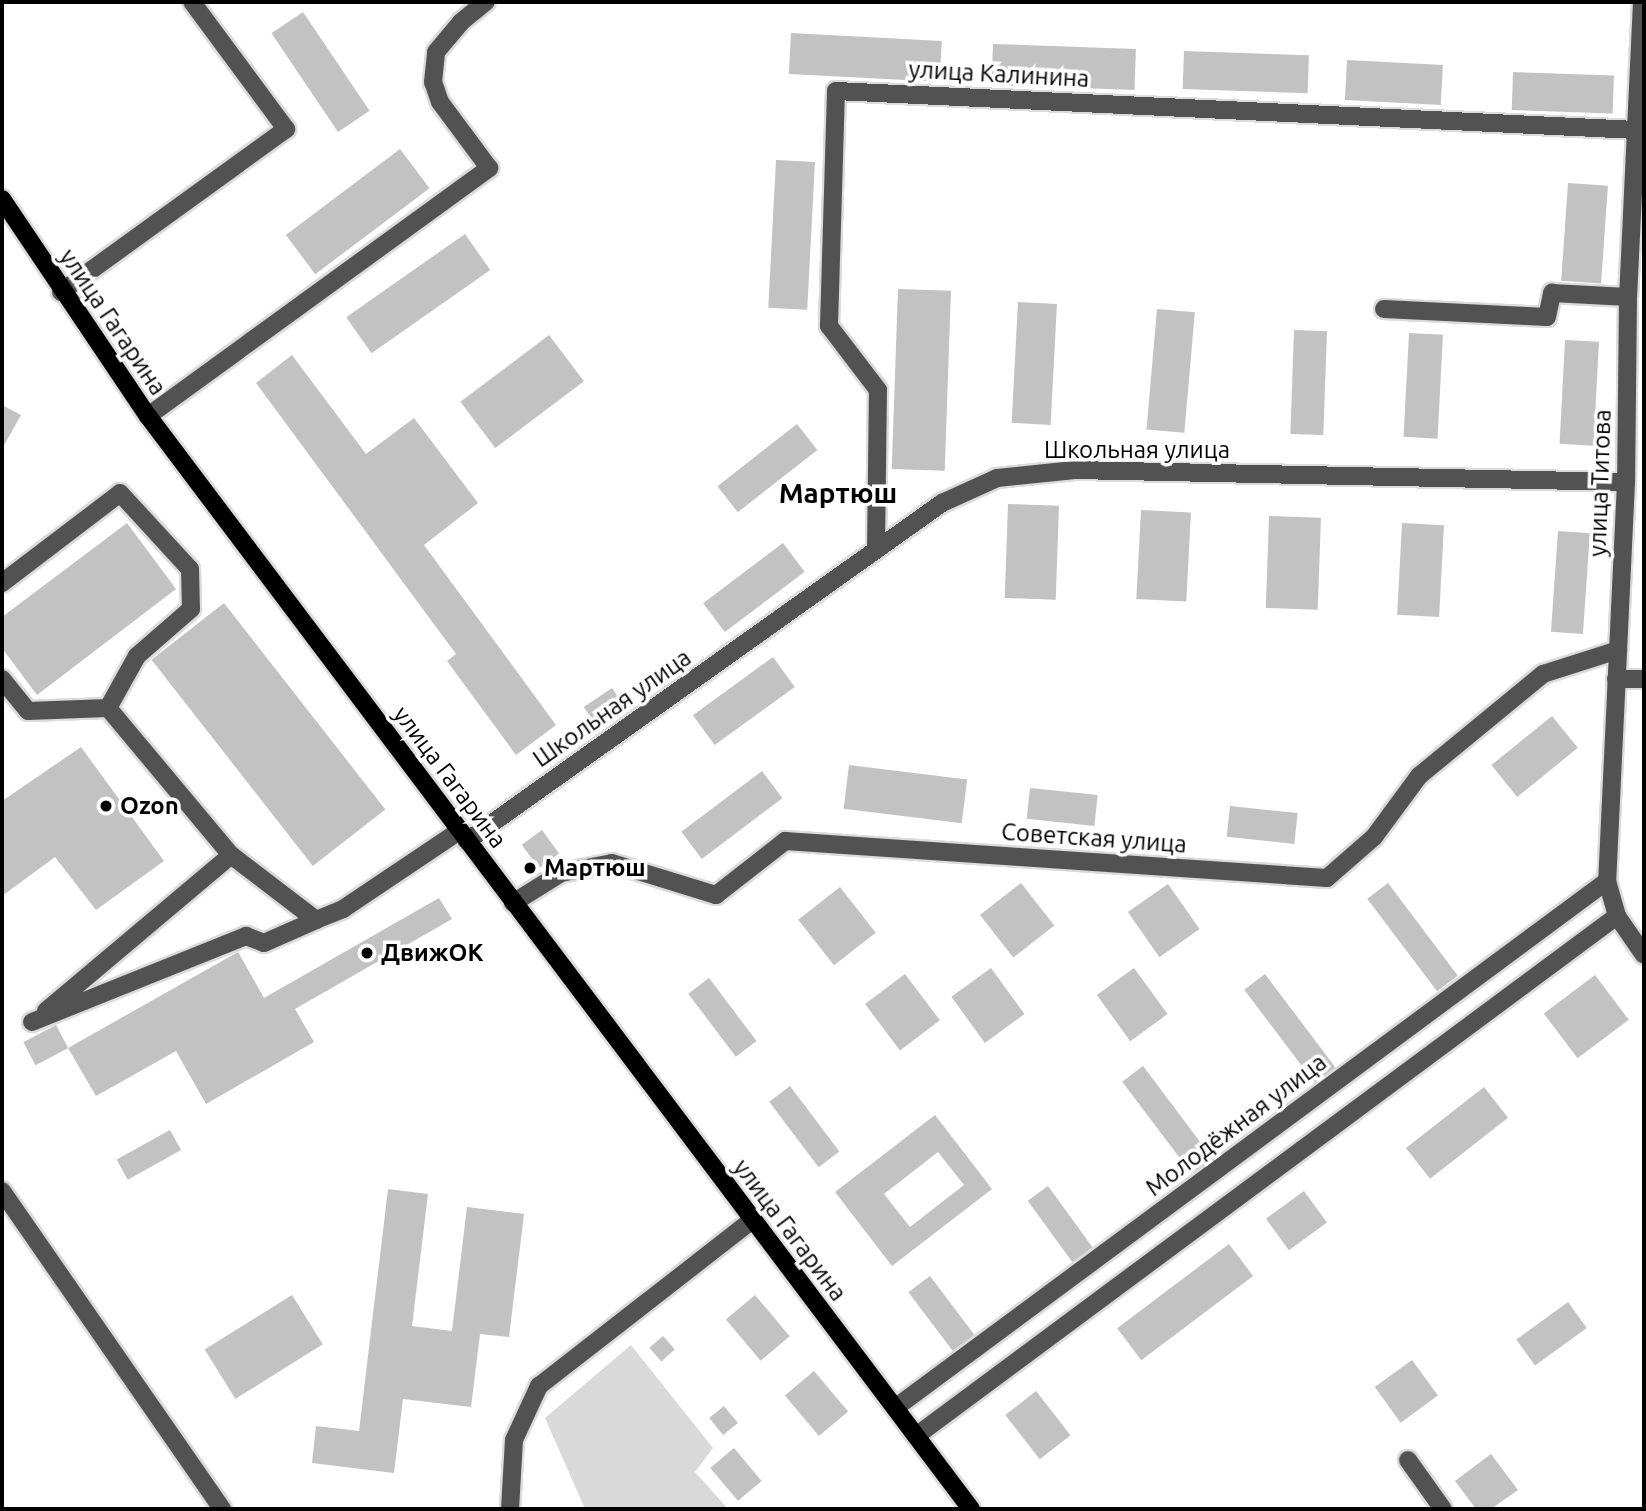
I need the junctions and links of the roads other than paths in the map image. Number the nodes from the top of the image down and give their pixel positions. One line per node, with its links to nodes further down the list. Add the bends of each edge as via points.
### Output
1 (192, 2): 6 (street, via 286,130)
2 (486, 2): 9 (street, via 461,22 436,52 433,82 440,102 489,168)
3 (1642, 2): 4 (street, улица Титова)
4 (1636, 130): 7 (street, улица Титова); 11 (street, улица Калинина, via 836,91 829,326 878,390)
5 (2, 199): 6 (main road, улица Гагарина)
6 (61, 292): 9 (main road, улица Гагарина)
7 (1628, 297): 8 (street, via 1552,293 1547,317); 10 (street, улица Титова)
8 (1384, 309)
9 (148, 416): 18 (main road, улица Гагарина)
10 (1626, 482): 11 (street, Школьная улица, via 1075,470 998,478 942,503); 13 (street, улица Титова)
11 (876, 550): 18 (street, Школьная улица)
12 (2, 583): 17 (street, via 120,493 190,569 191,610 137,656)
13 (1618, 650): 15 (street, улица Титова); 21 (street, Советская улица, via 1543,674 1419,776 1374,837 1327,878 785,841 716,895 612,863 561,873)
14 (2, 679): 17 (street, via 28,711)
15 (1616, 679): 16 (street); 20 (street, улица Титова)
16 (1644, 679)
17 (108, 708): 19 (street)
18 (463, 836): 21 (main road, улица Гагарина); 23 (street, Школьная улица, via 343,909)
19 (231, 855): 23 (street); 23 (street, Школьная улица, via 32,1022 246,936 264,943)
20 (1606, 881): 22 (street, улица Титова); 27 (street, Молодёжная улица)
21 (513, 903): 26 (main road, улица Гагарина)
22 (1617, 916): 24 (street, улица Титова); 28 (street)
23 (316, 920)
24 (1644, 955)
25 (2, 1191): 31 (street)
26 (752, 1220): 27 (main road, улица Гагарина); 30 (street, via 539,1385 514,1440)
27 (895, 1408): 28 (main road, улица Гагарина)
28 (916, 1436): 32 (main road, улица Гагарина)
29 (1408, 1460): 33 (street)
30 (511, 1508)
31 (222, 1509)
32 (971, 1509)
33 (1443, 1509)

